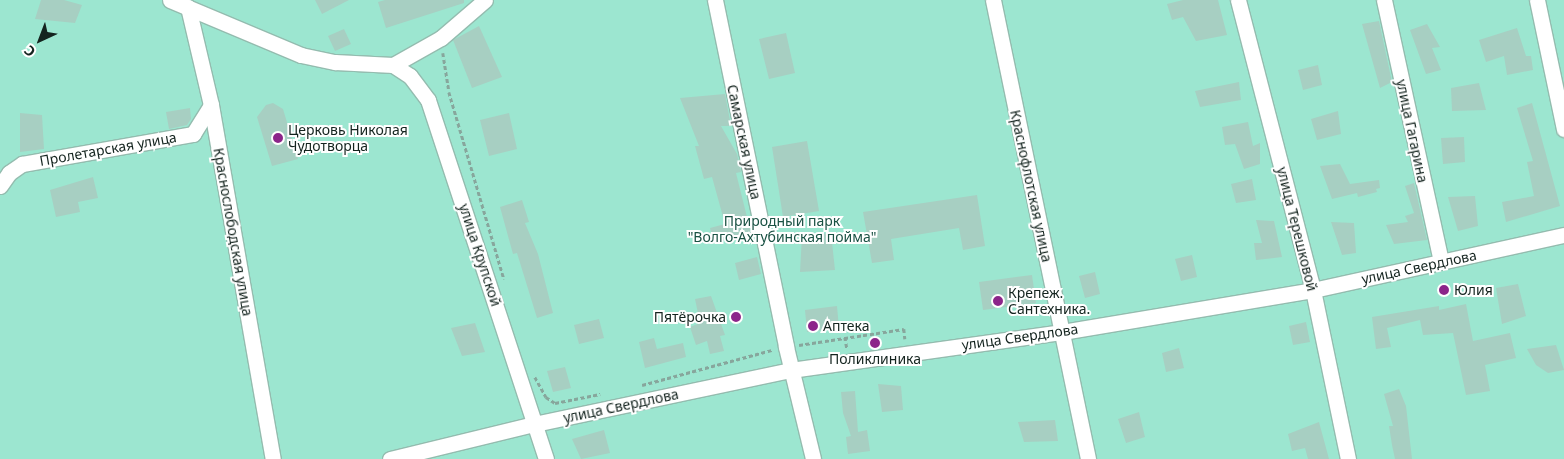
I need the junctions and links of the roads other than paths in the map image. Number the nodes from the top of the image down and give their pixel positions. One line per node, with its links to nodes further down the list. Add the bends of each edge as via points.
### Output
1 (170, 0): 8 (street)
2 (485, 0): 9 (street, via 441,38)
3 (715, 0): 18 (street, Самарская улица)
4 (993, 0): 17 (street, Краснофлотская улица)
5 (1238, 0): 16 (street, улица Терешковой)
6 (1384, 0): 15 (street, улица Гагарина)
7 (1537, 0): 11 (street)
8 (188, 7): 9 (street, via 248,35 301,54 335,62); 10 (street, Краснослободская улица)
9 (393, 65): 19 (street, улица Крупской, via 410,76 428,100)
10 (211, 105): 12 (street, Пролетарская улица, via 193,134); 20 (street, Краснослободская улица)
11 (1564, 129)
12 (4, 168): 13 (street, Пролетарская улица)
13 (0, 186)
14 (1564, 236): 15 (street, улица Свердлова)
15 (1440, 262): 16 (street, улица Свердлова)
16 (1313, 290): 17 (street, улица Свердлова); 25 (street, улица Терешковой)
17 (1062, 332): 18 (street, улица Свердлова); 24 (street, Краснофлотская улица)
18 (791, 370): 19 (street, улица Свердлова); 23 (street, Самарская улица)
19 (534, 424): 21 (street, улица Свердлова); 22 (street, улица Крупской)
20 (272, 459)
21 (390, 459)
22 (546, 459)
23 (813, 459)
24 (1088, 459)
25 (1348, 459)

